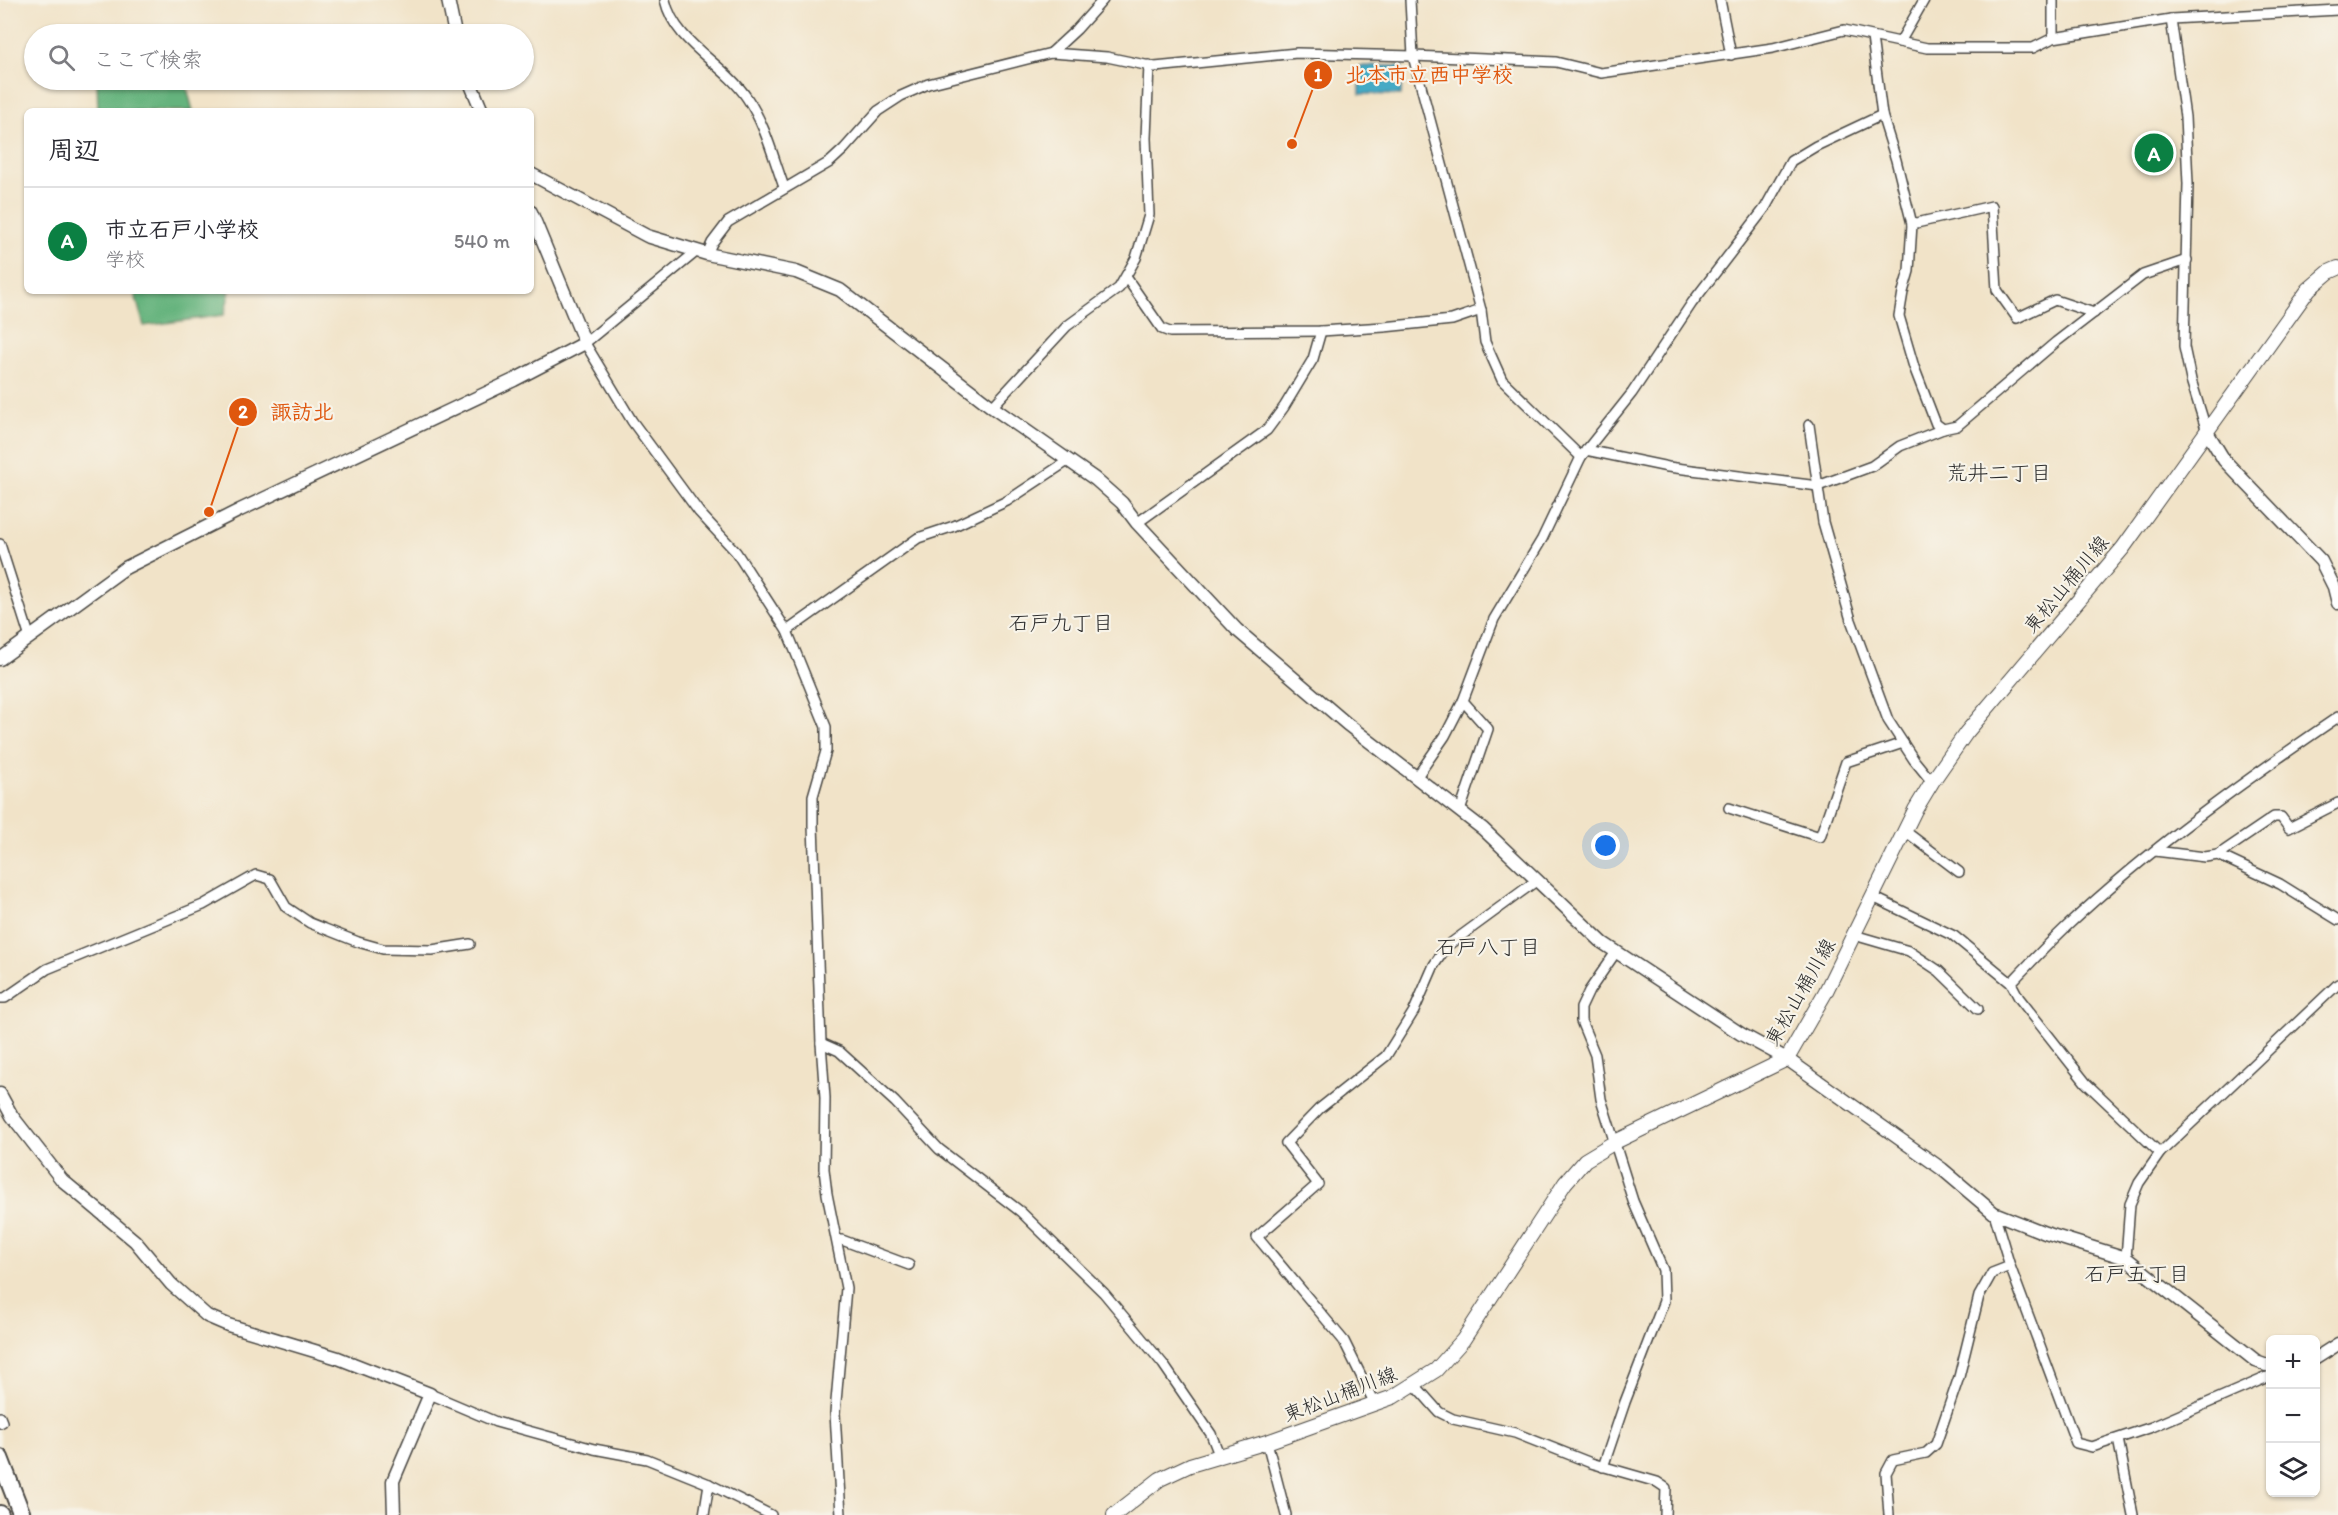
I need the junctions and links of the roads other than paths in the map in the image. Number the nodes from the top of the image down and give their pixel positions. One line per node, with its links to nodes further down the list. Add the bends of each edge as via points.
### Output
1 (448, 0): 10 (street)
2 (665, 0): 22 (street, via 674,24 746,96 759,117)
3 (1103, 0): 14 (street)
4 (1410, 0): 16 (street)
5 (1720, 0): 15 (street)
6 (1924, 0): 13 (street)
7 (2053, 0): 12 (street)
8 (2338, 10): 9 (street)
9 (2170, 19): 12 (street); 26 (street, via 2186,117)
10 (453, 24)
11 (1872, 37): 13 (street); 15 (street, via 1844,30); 20 (street)
12 (2053, 39): 13 (street, via 2033,48 1927,48)
13 (1900, 42)
14 (1051, 53): 17 (street); 22 (street, via 928,84 901,96 878,111 830,162)
15 (1731, 55): 16 (street, via 1601,74 1556,62)
16 (1413, 56): 17 (street, via 1297,53); 29 (street)
17 (1149, 65): 28 (street, via 1149,215)
18 (473, 90): 19 (street)
19 (481, 108)
20 (1882, 116): 24 (street); 37 (street, via 1791,161 1765,208 1692,303 1632,393)
21 (534, 176): 25 (street, via 647,236)
22 (784, 187): 25 (street, via 728,222)
23 (534, 219): 32 (street)
24 (1912, 224): 30 (street, via 1992,206 1997,290 2016,318 2055,300); 35 (street, via 1909,271 1899,316 1936,424)
25 (702, 253): 32 (street); 33 (street, via 796,272 840,290)
26 (2187, 260): 30 (street, via 2143,275); 36 (street, via 2184,347)
27 (2338, 268): 36 (main road, 東松山桶川線, via 2309,289)
28 (1126, 277): 31 (street, via 1162,329 1170,332); 33 (street, via 1119,288 1067,326)
29 (1481, 310): 31 (street, via 1452,320); 37 (street, via 1485,342 1502,380)
30 (2094, 313): 35 (street, via 1958,426)
31 (1321, 331): 40 (street, via 1313,359 1267,430)
32 (585, 343): 44 (street, via 632,421 699,512 736,552); 45 (street, via 152,553 124,568)
33 (992, 407): 38 (street)
34 (1809, 425): 39 (street)
35 (1943, 429): 39 (street, via 1900,446 1872,466)
36 (2207, 432): 42 (street, via 2224,460 2321,561); 51 (main road, 東松山桶川線, via 2123,548 1966,733)
37 (1583, 454): 39 (street); 47 (street, via 1542,539 1494,619)
38 (1070, 460): 40 (street, via 1122,503); 44 (street, via 1007,501 918,538)
39 (1818, 486): 49 (street, via 1822,522 1851,620 1888,720)
40 (1137, 523): 50 (street, via 1237,630)
41 (0, 544): 45 (street)
42 (2336, 587): 43 (street)
43 (2338, 603)
44 (787, 631): 69 (street, via 826,727 826,751 813,796)
45 (30, 638): 46 (street)
46 (0, 659)
47 (1463, 701): 50 (street); 54 (street, via 1488,729)
48 (2338, 717): 56 (street, via 2275,759)
49 (1903, 743): 51 (street); 53 (street, via 1846,762 1820,837)
50 (1416, 778): 54 (street)
51 (1932, 782): 55 (main road, 東松山桶川線)
52 (2338, 803): 57 (street, via 2289,828 2281,817 2274,817)
53 (1729, 808)
54 (1460, 811): 59 (street)
55 (1905, 831): 58 (street); 60 (main road, 東松山桶川線)
56 (2155, 851): 57 (street); 65 (street, via 2066,927)
57 (2218, 855): 61 (street, via 2280,884)
58 (1959, 872)
59 (1536, 881): 64 (street); 85 (street, via 1447,946 1386,1056 1318,1109 1286,1143 1318,1184 1257,1237 1344,1341)
60 (1873, 897): 62 (main road, 東松山桶川線); 65 (street, via 1954,936)
61 (2338, 920)
62 (1854, 935): 68 (street, via 1909,951 1939,971); 70 (main road, 東松山桶川線)
63 (470, 944): 67 (street, via 432,950 383,950 358,942 310,923 286,907 270,879 256,875 202,905 47,969)
64 (1616, 952): 70 (street, via 1741,1034); 72 (street, via 1581,1008 1581,1021 1595,1056 1601,1098)
65 (2011, 983): 73 (street, via 2086,1083)
66 (2338, 984): 73 (street)
67 (0, 998)
68 (1978, 1010)
69 (821, 1043): 75 (street, via 825,1169); 90 (street, via 839,1052 895,1102 939,1149 1021,1212 1104,1293 1163,1364 1211,1434)
70 (1787, 1059): 72 (main road, 東松山桶川線); 74 (street, via 1942,1169)
71 (0, 1095): 84 (street, via 62,1180 135,1241 171,1284 207,1316 338,1358)
72 (1615, 1142): 83 (main road, 東松山桶川線, via 1585,1160 1565,1184 1463,1340 1436,1370); 92 (street, via 1633,1201 1663,1270 1664,1301)
73 (2160, 1154): 76 (street, via 2130,1204)
74 (1994, 1213): 76 (street); 78 (street)
75 (837, 1240): 77 (street); 98 (street, via 846,1288 835,1413)
76 (2127, 1258): 81 (street, via 2256,1361)
77 (909, 1265)
78 (2010, 1266): 88 (street, via 2076,1443 2092,1447); 102 (street, via 1992,1273 1979,1296 1959,1377 1936,1444 1926,1453 1893,1460 1886,1473)
79 (2338, 1344): 80 (street)
80 (2320, 1355)
81 (2266, 1364)
82 (2266, 1378): 88 (street)
83 (1415, 1385): 85 (main road, 東松山桶川線); 92 (street, via 1439,1412 1453,1419 1515,1433)
84 (429, 1394): 93 (street, via 496,1422 647,1459); 95 (street, via 393,1481)
85 (1375, 1404): 89 (main road, 東松山桶川線)
86 (0, 1417): 87 (street)
87 (0, 1423)
88 (2118, 1439): 103 (street)
89 (1267, 1442): 90 (main road, 東松山桶川線); 100 (street)
90 (1220, 1457): 99 (main road, 東松山桶川線, via 1160,1479)
91 (0, 1458): 94 (highway)
92 (1603, 1467): 101 (street, via 1666,1488)
93 (709, 1484): 96 (street); 97 (street)
94 (22, 1515)
95 (394, 1515)
96 (704, 1515)
97 (771, 1515)
98 (841, 1515)
99 (1114, 1515)
100 (1286, 1515)
101 (1665, 1515)
102 (1889, 1515)
103 (2133, 1515)

